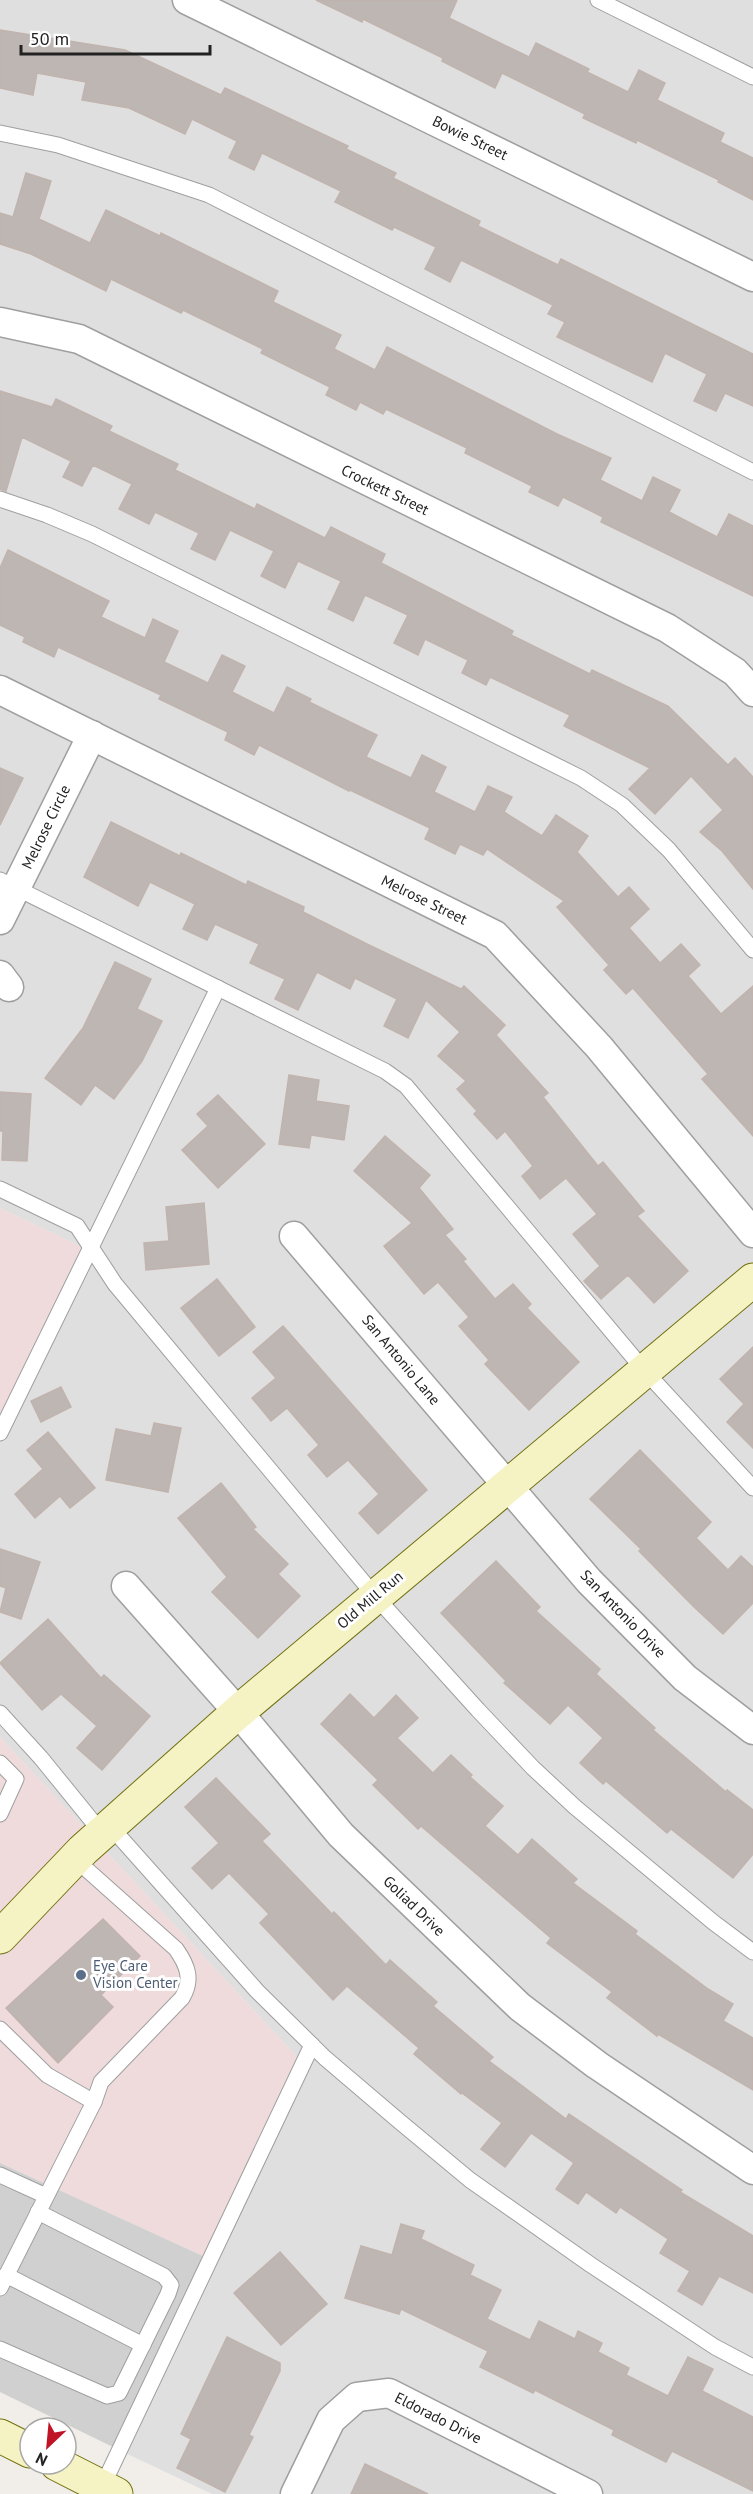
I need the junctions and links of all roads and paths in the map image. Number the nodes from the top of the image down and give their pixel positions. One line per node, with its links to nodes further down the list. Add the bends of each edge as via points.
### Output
1 (187, 0): 5 (street, Bowie Street)
2 (598, 0): 3 (lane)
3 (753, 77)
4 (0, 133): 7 (lane, via 58,145 209,195)
5 (753, 277)
6 (0, 322): 10 (street, Crockett Street, via 78,339 667,628 735,672)
7 (753, 472)
8 (0, 499): 14 (lane, via 92,534 581,778 622,805 669,849)
9 (0, 690): 11 (street, Melrose Street)
10 (753, 692)
11 (92, 735): 12 (street, Melrose Circle); 17 (street, Melrose Street, via 495,935 599,1047)
12 (8, 884): 13 (street, Melrose Circle); 15 (lane)
13 (0, 920)
14 (753, 950)
15 (218, 988): 19 (lane); 21 (lane, via 386,1071 406,1086)
16 (0, 1189): 19 (lane, via 77,1226)
17 (753, 1233)
18 (294, 1236): 23 (street, San Antonio Lane)
19 (92, 1247): 22 (lane); 26 (lane, via 115,1284)
20 (753, 1280): 21 (street, Old Mill Run)
21 (644, 1371): 23 (street, Old Mill Run); 24 (lane)
22 (0, 1433)
23 (506, 1485): 26 (street, Old Mill Run); 29 (street, San Antonio Drive, via 589,1581 686,1678)
24 (753, 1488)
25 (126, 1586): 27 (street, Goliad Drive)
26 (375, 1596): 27 (street, Old Mill Run); 35 (lane, via 533,1768)
27 (238, 1712): 32 (street, Old Mill Run); 39 (street, Goliad Drive, via 341,1835 519,2007 597,2065)
28 (0, 1713): 32 (lane)
29 (753, 1730)
30 (0, 1763): 31 (lane, via 16,1779)
31 (0, 1814)
32 (106, 1830): 33 (street, Old Mill Run); 37 (lane)
33 (75, 1859): 34 (street, Old Mill Run); 38 (lane, via 177,1950 187,1965 188,1975 182,1998 101,2082)
34 (0, 1937)
35 (753, 1952)
36 (0, 2029): 38 (lane, via 47,2075)
37 (312, 2045): 46 (lane, via 470,2180 651,2306); 50 (lane)
38 (94, 2102): 41 (lane)
39 (753, 2170)
40 (0, 2175): 41 (lane)
41 (46, 2196): 42 (lane)
42 (38, 2212): 43 (lane); 44 (lane, via 164,2276 171,2285)
43 (3, 2281): 44 (lane)
44 (143, 2345): 45 (lane, via 119,2393 107,2396)
45 (0, 2349)
46 (753, 2367)
47 (0, 2436): 48 (street)
48 (18, 2445)
49 (78, 2474): 50 (street)
50 (109, 2490)
51 (295, 2494): 52 (street, Eldorado Drive, via 331,2420 357,2397 389,2393)
52 (588, 2494)

